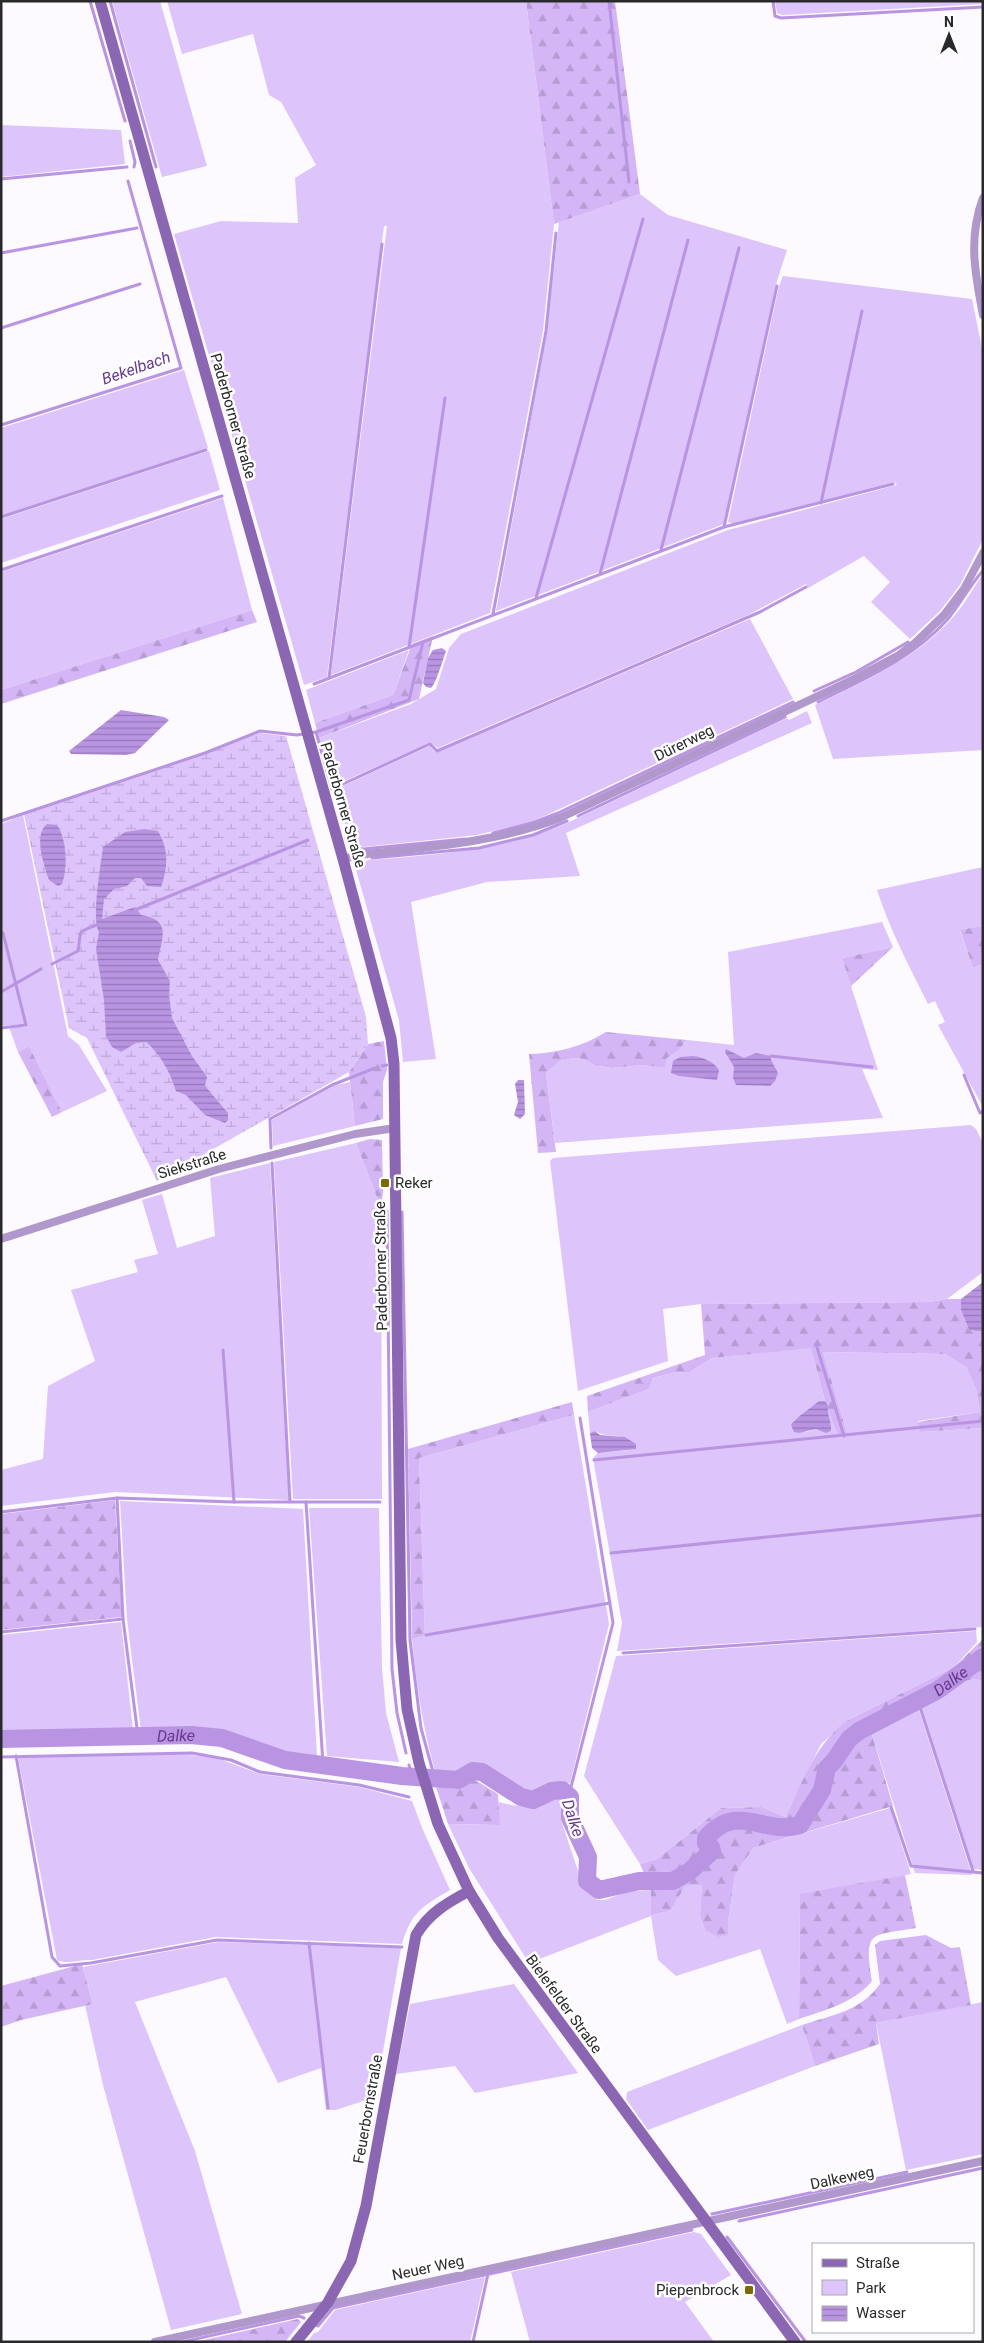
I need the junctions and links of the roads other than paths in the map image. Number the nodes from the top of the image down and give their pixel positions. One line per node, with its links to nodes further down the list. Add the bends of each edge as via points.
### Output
1 (100, 1): 5 (main road, Paderborner Straße)
2 (983, 198): 3 (street, via 972,242)
3 (983, 315)
4 (983, 553): 5 (street, Dürerweg, via 964,589 944,615 910,647 856,678 535,828 478,842 359,855)
5 (343, 860): 6 (main road, Paderborner Straße, via 391,1038)
6 (395, 1128): 7 (street, Siekstraße, via 355,1134 219,1169); 8 (main road, Paderborner Straße)
7 (1, 1239)
8 (401, 1640): 9 (main road, Bielefelder Straße, via 407,1709 425,1786 452,1858)
9 (469, 1891): 11 (main road, Bielefelder Straße, via 498,1938); 12 (main road, Feuerbornstraße, via 435,1911 416,1935 366,2206 351,2261)
10 (983, 2161): 11 (street, Dalkeweg)
11 (706, 2222): 12 (street, Neuer Weg); 15 (main road, Bielefelder Straße)
12 (327, 2304): 13 (street, Neuer Weg); 14 (main road, Feuerbornstraße)
13 (155, 2342)
14 (296, 2342)
15 (795, 2342)

